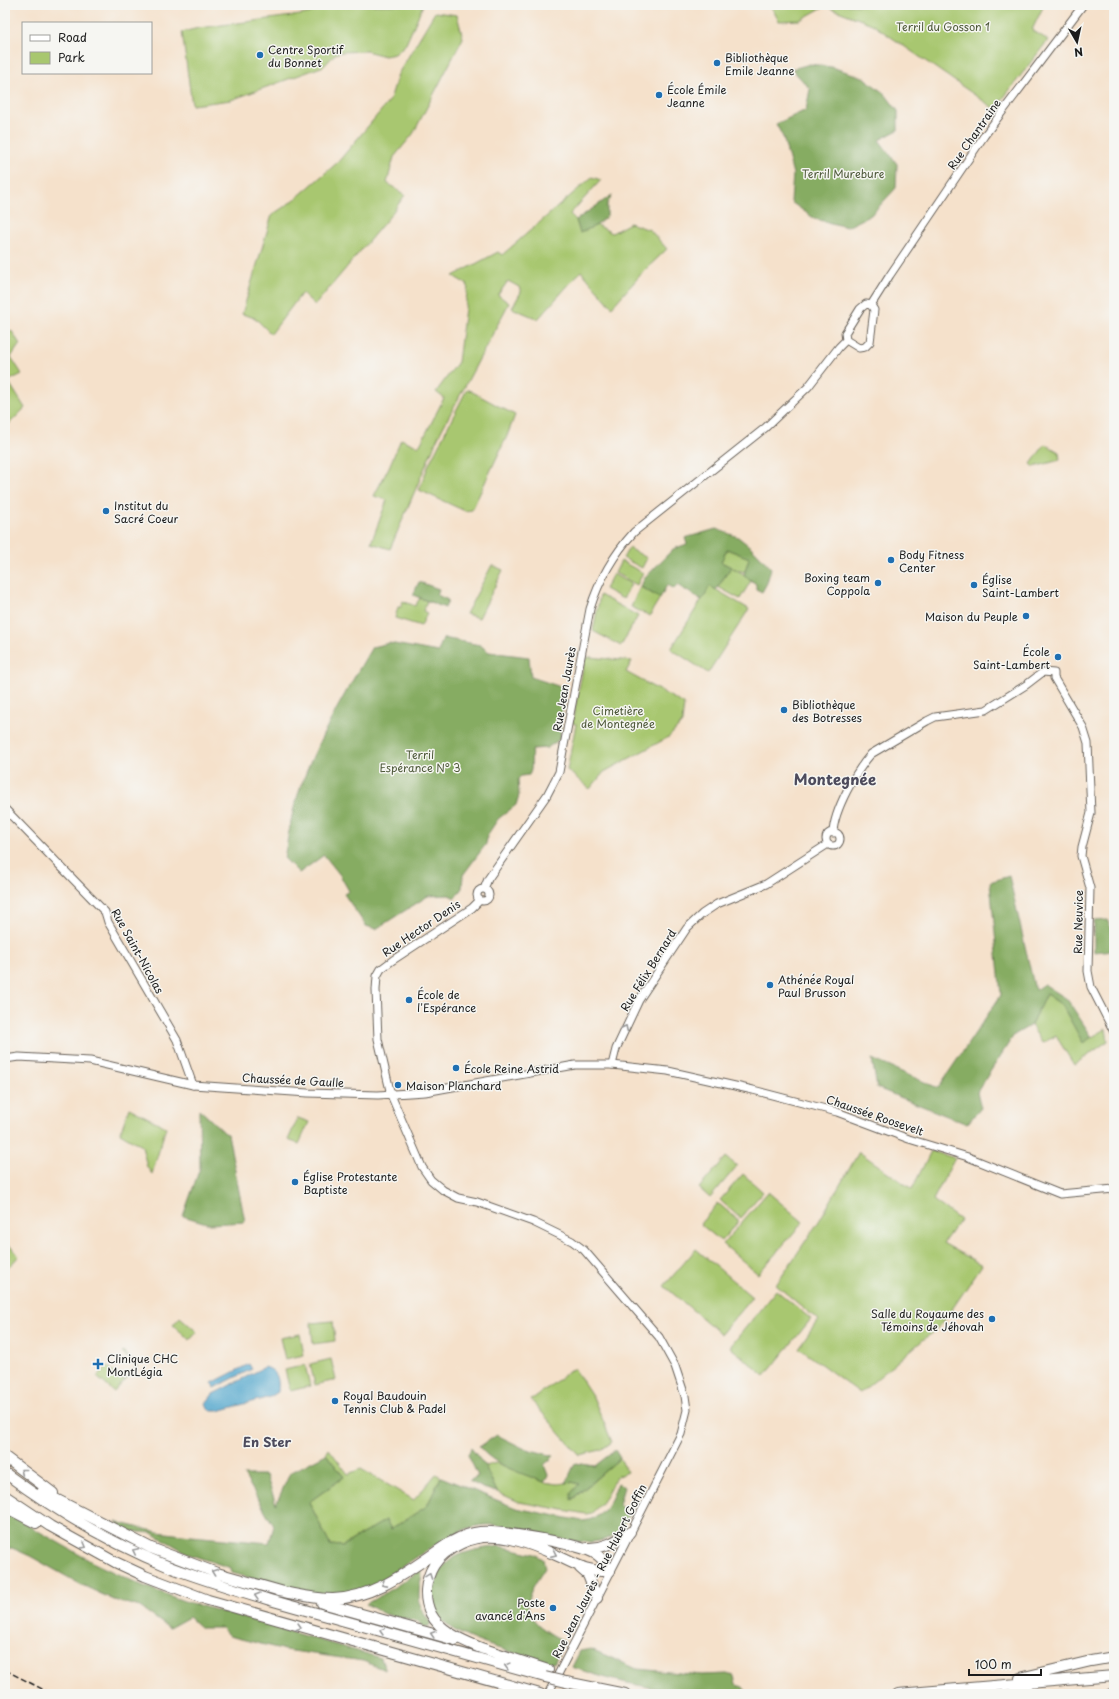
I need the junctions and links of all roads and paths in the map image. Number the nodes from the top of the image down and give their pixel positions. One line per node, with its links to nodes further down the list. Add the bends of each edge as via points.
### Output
1 (1083, 5): 2 (street, Rue Chantraine, via 984,136)
2 (871, 305): 3 (street, via 866,304 860,309 845,333); 3 (street, via 874,310 870,342 859,348)
3 (846, 340): 7 (street, Rue Jean Jaurès, via 808,387 765,428 634,532 618,550 595,592 590,609 559,772 547,795 488,879 484,889 489,897)
4 (5, 809): 12 (street, Rue Saint-Nicolas, via 104,912 177,1040)
5 (833, 833): 6 (street, via 826,837); 6 (street, via 838,835 838,842 834,846); 8 (street, Rue Neuvice, via 834,821 844,798 871,754 935,718 986,710 1043,672 1054,673 1054,678 1083,726 1088,743 1091,812 1081,856 1090,888 1088,971 1091,987)
6 (828, 844): 11 (street, Rue Félix Bernard, one-way to 6, via 616,1049 639,1000 681,935 702,914 717,904 766,884)
7 (480, 900): 13 (street, Rue Hector Denis, via 472,908 392,960 377,976 378,1039)
8 (1114, 1032)
9 (5, 1060): 12 (street, Chaussée de Gaulle, via 18,1057 90,1061)
10 (575, 1065): 11 (street, Chaussée Roosevelt); 13 (street, Chaussée de Gaulle, via 425,1092)
11 (612, 1065): 14 (street, Chaussée Roosevelt, via 679,1073 837,1112 909,1139 968,1157 1060,1194)
12 (193, 1085): 13 (street, Chaussée de Gaulle, via 323,1094)
13 (391, 1095): 22 (street, Rue Jean Jaurès - Rue Hubert Goffin, via 422,1167 431,1180 458,1198 533,1222 565,1237 584,1250 658,1337 675,1366 687,1410 681,1434)
14 (1114, 1189)
15 (5, 1456): 20 (highway, one-way to 15, via 34,1480)
16 (5, 1473): 17 (highway)
17 (25, 1488): 20 (highway, via 35,1489); 30 (highway, one-way to 17, via 263,1598 172,1568 82,1524)
18 (5, 1496): 21 (highway)
19 (5, 1507): 21 (highway, via 33,1523)
20 (90, 1517): 26 (highway, one-way to 20, via 217,1573 151,1548)
21 (50, 1526): 33 (highway, one-way to 33, via 115,1562 208,1600)
22 (630, 1532): 23 (highway, via 602,1547); 25 (street, Rue Jean Jaurès - Rue Hubert Goffin)
23 (581, 1548): 25 (highway, via 595,1553); 26 (highway, one-way to 26, via 505,1532 480,1532 460,1537 390,1582 352,1598 313,1598)
24 (579, 1567): 25 (highway, via 597,1572); 27 (highway, via 588,1575); 28 (highway, one-way to 24, via 448,1632 434,1620 426,1598 427,1583 433,1566 443,1554 468,1540 502,1537 537,1547)
25 (610, 1571): 27 (street, Rue Jean Jaurès - Rue Hubert Goffin)
26 (278, 1591): 28 (highway, one-way to 26)
27 (596, 1598): 34 (street, Rue Jean Jaurès - Rue Hubert Goffin)
28 (484, 1649): 30 (highway)
29 (1112, 1657): 32 (highway, via 1020,1678)
30 (546, 1673): 35 (highway, bridge, via 566,1682)
31 (1114, 1676): 32 (highway)
32 (997, 1686): 36 (highway)
33 (538, 1694)
34 (548, 1694)
35 (625, 1694)
36 (898, 1694)
37 (1111, 1694): 38 (highway)
38 (1114, 1694)

